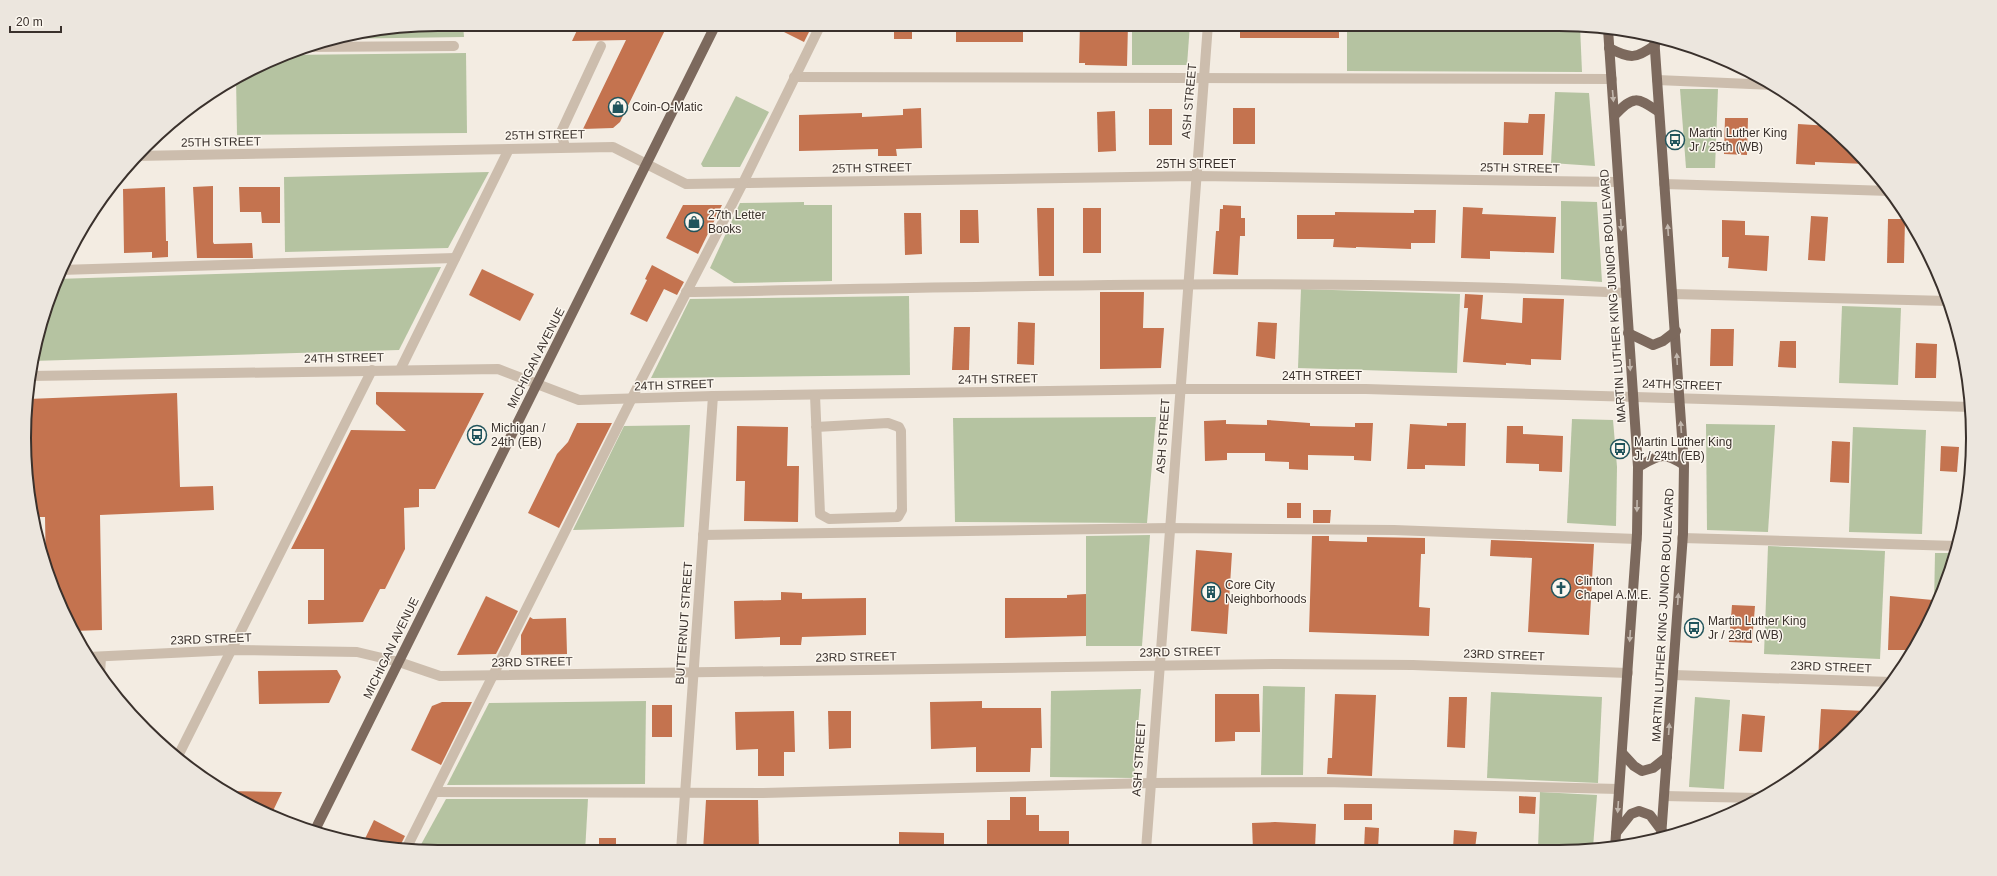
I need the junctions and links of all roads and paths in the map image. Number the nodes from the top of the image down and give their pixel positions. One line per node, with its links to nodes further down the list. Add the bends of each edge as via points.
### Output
1 (713, 31): 21 (main road, MICHIGAN AVENUE)
2 (817, 31): 11 (street)
3 (1207, 31): 12 (street, ASH STREET)
4 (1608, 34): 10 (main road, MARTIN LUTHER KING JUNIOR BOULEVARD)
5 (1652, 42): 10 (main road, via 1644,53 1632,57)
6 (1654, 43): 14 (main road, MARTIN LUTHER KING JUNIOR BOULEVARD)
7 (454, 46): 9 (street)
8 (601, 46): 18 (street, via 561,132)
9 (324, 48)
10 (1610, 48): 13 (main road, MARTIN LUTHER KING JUNIOR BOULEVARD)
11 (794, 77): 12 (street); 24 (street)
12 (1204, 78): 13 (street); 22 (street, ASH STREET)
13 (1612, 79): 17 (main road, MARTIN LUTHER KING JUNIOR BOULEVARD, one-way to 17)
14 (1657, 80): 15 (street); 16 (main road, MARTIN LUTHER KING JUNIOR BOULEVARD)
15 (1762, 85)
16 (1659, 112): 17 (main road, via 1634,99 1626,103); 25 (main road, MARTIN LUTHER KING JUNIOR BOULEVARD)
17 (1615, 115): 23 (main road, MARTIN LUTHER KING JUNIOR BOULEVARD)
18 (565, 147): 19 (street, 25TH STREET); 21 (street, 25TH STREET, via 613,147)
19 (509, 149): 20 (street, 25TH STREET); 27 (street)
20 (145, 156)
21 (647, 165): 24 (street, 25TH STREET, via 686,184); 39 (main road, MICHIGAN AVENUE)
22 (1196, 176): 23 (street, 25TH STREET); 24 (street, 25TH STREET); 29 (street, ASH STREET)
23 (1618, 182): 31 (main road, MARTIN LUTHER KING JUNIOR BOULEVARD, one-way to 31)
24 (743, 183): 30 (street)
25 (1664, 184): 26 (street); 32 (main road, MARTIN LUTHER KING JUNIOR BOULEVARD, one-way to 25)
26 (1883, 191)
27 (455, 258): 28 (street); 37 (street)
28 (68, 270)
29 (1188, 283): 30 (street); 31 (street, via 1488,286); 40 (street, ASH STREET)
30 (686, 292): 45 (street)
31 (1626, 294): 35 (main road, MARTIN LUTHER KING JUNIOR BOULEVARD)
32 (1673, 294): 33 (street); 34 (main road, MARTIN LUTHER KING JUNIOR BOULEVARD)
33 (1942, 301)
34 (1676, 330): 35 (main road, via 1663,341 1653,345); 44 (main road, MARTIN LUTHER KING JUNIOR BOULEVARD, one-way to 34)
35 (1628, 333): 43 (main road, MARTIN LUTHER KING JUNIOR BOULEVARD, one-way to 43)
36 (372, 370): 37 (street, 24TH STREET); 38 (street, 24TH STREET); 55 (street)
37 (400, 370): 39 (street, 24TH STREET, via 498,369)
38 (36, 376)
39 (537, 384): 45 (street, 24TH STREET, via 579,400); 58 (main road, MICHIGAN AVENUE)
40 (1180, 389): 41 (street, 24TH STREET); 43 (street, 24TH STREET, via 1366,389); 50 (street, ASH STREET)
41 (815, 395): 42 (street, 24TH STREET); 47 (street)
42 (713, 396): 45 (street, 24TH STREET); 51 (street, BUTTERNUT STREET)
43 (1633, 397): 44 (street, 24TH STREET); 49 (main road, MARTIN LUTHER KING JUNIOR BOULEVARD)
44 (1679, 398): 46 (street, 24TH STREET); 48 (main road, MARTIN LUTHER KING JUNIOR BOULEVARD, one-way to 44)
45 (632, 399): 63 (street)
46 (1965, 407)
47 (816, 427): 47 (street, via 820,514 829,519 898,517 902,510 899,427 888,424)
48 (1684, 465): 49 (main road, via 1662,455); 52 (main road, MARTIN LUTHER KING JUNIOR BOULEVARD)
49 (1638, 467): 53 (main road, MARTIN LUTHER KING JUNIOR BOULEVARD, one-way to 53)
50 (1169, 528): 51 (street); 53 (street, via 1394,530); 60 (street, ASH STREET)
51 (703, 535): 61 (street, BUTTERNUT STREET)
52 (1682, 538): 54 (street); 64 (main road, MARTIN LUTHER KING JUNIOR BOULEVARD, one-way to 52)
53 (1637, 539): 62 (main road, MARTIN LUTHER KING JUNIOR BOULEVARD, one-way to 62)
54 (1951, 546)
55 (232, 650): 57 (street, 23RD STREET); 58 (street, 23RD STREET, via 357,652); 66 (street)
56 (96, 657): 57 (street, 23RD STREET)
57 (101, 657): 59 (street)
58 (399, 662): 63 (street, 23RD STREET, via 440,676); 75 (main road, MICHIGAN AVENUE)
59 (101, 665)
60 (1159, 666): 61 (street, 23RD STREET); 62 (street, 23RD STREET, via 1413,665); 69 (street, ASH STREET)
61 (693, 673): 63 (street, 23RD STREET); 72 (street, BUTTERNUT STREET)
62 (1628, 673): 67 (main road, MARTIN LUTHER KING JUNIOR BOULEVARD)
63 (493, 676): 71 (street)
64 (1673, 676): 65 (street, 23RD STREET); 68 (main road, MARTIN LUTHER KING JUNIOR BOULEVARD, one-way to 64)
65 (1885, 682)
66 (180, 752)
67 (1622, 753): 68 (main road, via 1642,771 1653,768); 70 (main road, MARTIN LUTHER KING JUNIOR BOULEVARD)
68 (1667, 757): 73 (main road, MARTIN LUTHER KING JUNIOR BOULEVARD)
69 (1151, 783): 70 (street, via 1324,782); 72 (street, via 764,793); 82 (street, ASH STREET)
70 (1619, 789): 78 (main road, MARTIN LUTHER KING JUNIOR BOULEVARD, one-way to 78)
71 (435, 792): 72 (street); 80 (street)
72 (686, 792): 81 (street, BUTTERNUT STREET)
73 (1664, 796): 74 (street); 77 (main road, MARTIN LUTHER KING JUNIOR BOULEVARD)
74 (1748, 798)
75 (317, 826)
76 (1660, 832): 78 (main road, via 1650,815 1639,811 1632,814)
77 (1661, 832)
78 (1616, 833): 79 (main road, MARTIN LUTHER KING JUNIOR BOULEVARD)
79 (1615, 841)
80 (409, 844)
81 (682, 845)
82 (1146, 845)

